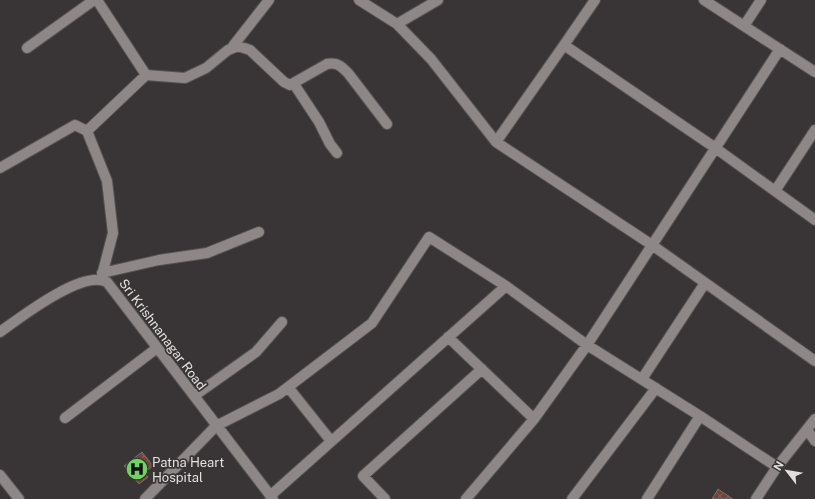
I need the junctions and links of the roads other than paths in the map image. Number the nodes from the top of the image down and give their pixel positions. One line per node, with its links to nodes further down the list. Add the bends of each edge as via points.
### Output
1 (96, 0): 12 (street); 15 (street)
2 (269, 0): 11 (street)
3 (359, 0): 8 (street)
4 (438, 0): 8 (street)
5 (596, 0): 10 (street)
6 (704, 0): 9 (street)
7 (761, 0): 9 (street)
8 (397, 24): 20 (street, via 431,59)
9 (744, 26): 13 (street)
10 (564, 45): 20 (street); 21 (street)
11 (233, 46): 15 (street, via 206,68 185,78); 16 (street, via 244,46 284,82)
12 (27, 48)
13 (780, 49): 14 (street); 21 (street)
14 (815, 72)
15 (146, 75): 19 (street)
16 (294, 84): 17 (street, via 327,64 338,64 348,73); 22 (street)
17 (387, 124)
18 (815, 130): 24 (street)
19 (87, 131): 23 (street, via 75,125); 28 (street, via 107,181 113,233)
20 (496, 142): 27 (street)
21 (714, 147): 24 (street); 27 (street)
22 (337, 153)
23 (0, 168)
24 (775, 191): 25 (street)
25 (815, 220)
26 (259, 232): 28 (street, via 207,253 159,260)
27 (652, 245): 29 (street); 34 (street)
28 (102, 276): 32 (street, Sri Krishnanagar Road, via 63,290); 35 (street, Sri Krishnanagar Road)
29 (706, 283): 36 (street); 38 (street)
30 (506, 286): 33 (street); 34 (street); 39 (street, via 429,237 372,323)
31 (282, 322): 41 (street, via 256,352)
32 (0, 332)
33 (448, 337): 37 (street); 49 (street)
34 (587, 345): 38 (street); 44 (street)
35 (157, 348): 41 (street, Sri Krishnanagar Road); 43 (street)
36 (815, 361)
37 (482, 369): 44 (street); 56 (street, via 363,476)
38 (642, 380): 40 (street)
39 (288, 387): 46 (street); 49 (street)
40 (656, 388): 42 (street); 58 (street)
41 (194, 396): 46 (street, Sri Krishnanagar Road)
42 (700, 416): 50 (street); 59 (street)
43 (66, 418)
44 (534, 419): 57 (street)
45 (815, 419): 47 (street)
46 (216, 426): 53 (street, Sri Krishnanagar Road); 55 (street)
47 (808, 431): 48 (street); 50 (street)
48 (815, 441)
49 (331, 442): 53 (street)
50 (777, 467): 52 (street)
51 (0, 475): 54 (street)
52 (763, 489): 60 (street); 61 (street)
53 (271, 497)
54 (19, 499)
55 (145, 499)
56 (385, 499)
57 (466, 499)
58 (572, 499)
59 (647, 499)
60 (756, 499)
61 (767, 499)

